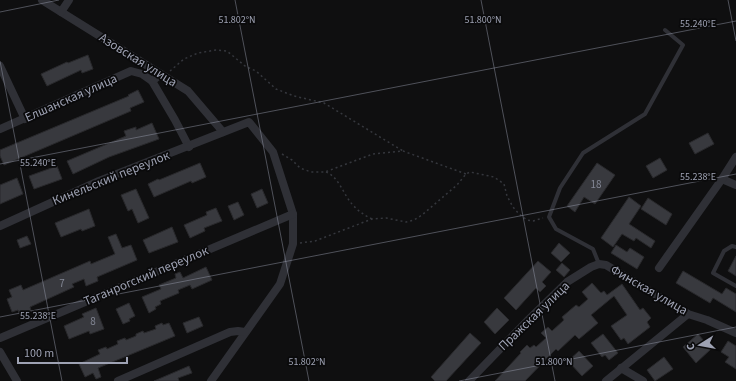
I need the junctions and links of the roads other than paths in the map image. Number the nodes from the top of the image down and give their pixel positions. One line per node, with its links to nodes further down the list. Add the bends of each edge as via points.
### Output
1 (42, 0): 3 (street, Азовская улица)
2 (68, 0): 3 (street)
3 (61, 12): 6 (street, Азовская улица)
4 (665, 30): 18 (lane, via 683,45 645,114 583,153 560,188 549,217 556,229 592,249)
5 (0, 66): 8 (street)
6 (161, 74): 7 (street); 10 (street, Азовская улица, via 188,91)
7 (152, 81): 8 (street, Елшанская улица, via 132,71); 11 (street)
8 (25, 119): 9 (street, Елшанская улица)
9 (0, 129)
10 (223, 132): 11 (street, Кинельский переулок); 15 (street, Кинельский переулок, via 249,122 273,152)
11 (189, 146): 16 (street, Кинельский переулок, via 99,181)
12 (736, 157): 13 (street)
13 (722, 179): 14 (street); 19 (street)
14 (736, 185)
15 (293, 214): 22 (street, via 294,244 280,284); 24 (street, Таганрогский переулок)
16 (0, 226)
17 (736, 247): 20 (lane, via 732,246 724,251 713,273)
18 (603, 265): 21 (street, Финская улица); 30 (street, Пражская улица, via 591,267 567,282)
19 (659, 268)
20 (736, 286)
21 (688, 314): 23 (street, Финская улица); 26 (street)
22 (245, 332): 28 (street, via 230,332); 29 (street)
23 (736, 334)
24 (0, 338)
25 (0, 352): 27 (street)
26 (620, 368): 31 (street); 32 (street)
27 (18, 381)
28 (118, 381)
29 (211, 381)
30 (470, 381)
31 (606, 381)
32 (643, 381)

